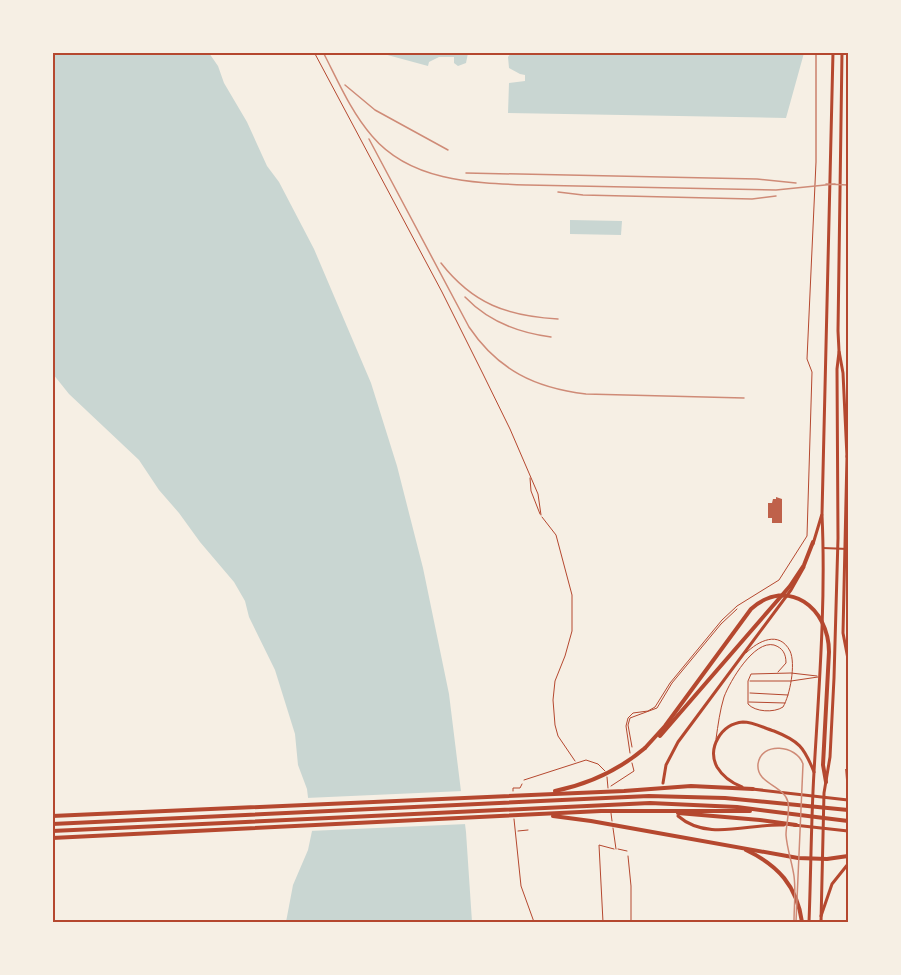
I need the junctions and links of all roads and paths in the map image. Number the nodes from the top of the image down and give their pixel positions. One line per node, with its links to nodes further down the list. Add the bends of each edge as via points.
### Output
1 (314, 52): 8 (path, via 447,302)
2 (816, 52): 38 (path, via 807,359 812,372 808,535 779,580 720,621 669,683 655,707 628,718 634,771)
3 (833, 52): 9 (main road)
4 (842, 52): 5 (main road)
5 (839, 351): 7 (main road); 13 (main road)
6 (849, 442): 7 (main road)
7 (847, 457): 17 (main road, via 843,633)
8 (530, 476): 10 (path); 10 (path, via 531,491)
9 (822, 514): 11 (main road); 12 (main road)
10 (541, 515): 32 (path, via 556,535 572,595 572,631 555,681 553,700 558,736)
11 (813, 542): 16 (main road, via 794,586); 31 (highway, via 804,565 785,592 676,719)
12 (824, 548): 13 (street); 20 (main road)
13 (837, 548): 14 (street); 22 (main road)
14 (849, 549)
15 (737, 609): 29 (path, via 679,675 657,708 630,718)
16 (742, 656): 19 (lane, via 761,641 779,641 791,654); 36 (main road, via 675,747)
17 (848, 660)
18 (775, 673): 19 (lane); 23 (lane, via 754,673); 30 (lane, via 786,663 784,652 774,645 758,648 726,692)
19 (791, 673): 20 (lane); 24 (lane)
20 (820, 677): 24 (lane); 33 (main road)
21 (827, 677): 22 (lane)
22 (834, 678): 35 (main road, via 831,757)
23 (748, 681): 24 (lane); 25 (lane)
24 (791, 681): 26 (lane)
25 (748, 693): 26 (lane); 27 (lane)
26 (788, 695): 28 (lane)
27 (748, 702): 28 (lane); 28 (lane, via 753,709 777,710)
28 (786, 703)
29 (632, 747)
30 (715, 747): 33 (main road, via 728,728 742,722 752,723 796,741 806,751); 39 (main road, via 714,759 720,772 735,784)
31 (645, 748): 35 (highway, via 748,611 766,598 792,597 815,610 825,627 829,648 823,759); 40 (highway, via 608,774)
32 (576, 762): 34 (lane); 38 (lane, via 590,760 598,764 605,771)
33 (814, 772): 66 (main road)
34 (524, 780): 37 (path, via 520,788)
35 (826, 782): 61 (main road)
36 (663, 783)
37 (513, 788)
38 (608, 788): 57 (lane)
39 (753, 789): 40 (highway, via 700,786); 41 (main road)
40 (537, 794): 46 (highway)
41 (849, 800)
42 (849, 810): 50 (highway, via 695,796 649,796)
43 (650, 811): 44 (highway); 45 (highway); 49 (highway)
44 (760, 811): 48 (highway); 53 (highway, via 650,803)
45 (538, 815): 55 (highway); 56 (highway)
46 (52, 816)
47 (678, 816): 49 (main road, via 691,826 706,830)
48 (849, 821)
49 (760, 822): 51 (highway)
50 (52, 824)
51 (796, 825): 54 (main road)
52 (528, 830): 62 (path, via 520,829 517,833 521,886)
53 (52, 831)
54 (849, 831)
55 (52, 838)
56 (733, 846): 59 (highway, via 808,859); 65 (highway, via 760,858 783,875 796,897)
57 (616, 849): 58 (lane); 63 (lane, via 599,845)
58 (627, 851): 64 (path)
59 (849, 856)
60 (849, 864): 61 (main road, via 832,884)
61 (821, 916): 67 (main road)
62 (534, 922)
63 (603, 922)
64 (631, 922)
65 (802, 922)
66 (809, 922)
67 (821, 922)

